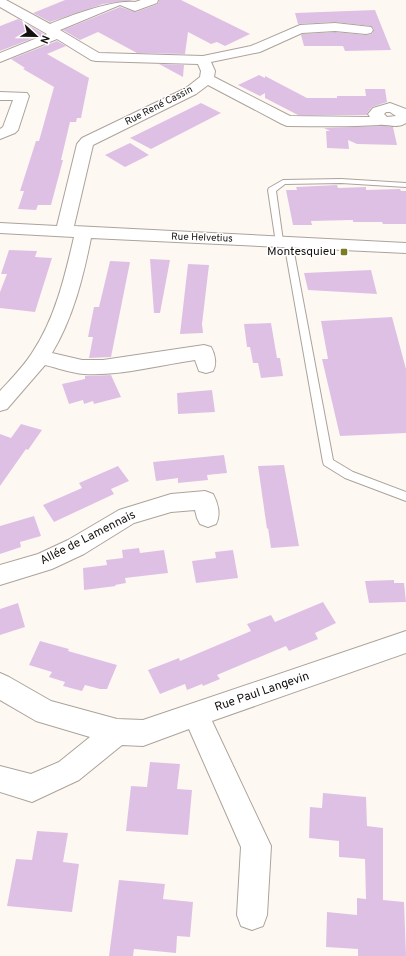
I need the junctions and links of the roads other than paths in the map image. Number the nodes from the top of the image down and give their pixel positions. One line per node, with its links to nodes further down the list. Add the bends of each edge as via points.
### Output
1 (120, 0): 2 (street, via 135,7); 5 (street)
2 (152, 0)
3 (0, 2): 5 (street)
4 (366, 30): 7 (street, via 300,28 256,49)
5 (54, 31): 6 (street); 7 (street, via 96,57)
6 (0, 58)
7 (203, 60): 8 (street, Rue René Cassin, via 208,71)
8 (207, 79): 11 (street, via 287,120 397,122); 16 (street, Rue René Cassin, via 191,91 85,144)
9 (0, 96): 12 (street, via 22,96)
10 (0, 112): 12 (street)
11 (405, 116)
12 (15, 120): 13 (street, via 10,130)
13 (0, 134)
14 (406, 185): 18 (lane, via 341,181 284,182 272,190)
15 (0, 228): 16 (street, Rue Helvetius)
16 (64, 231): 17 (street, Rue Helvetius)
17 (84, 232): 18 (street, Rue Helvetius); 20 (street, via 77,266 57,325)
18 (284, 242): 19 (street, Rue Helvetius); 23 (lane, via 328,462 349,475)
19 (405, 250)
20 (40, 357): 21 (street, via 87,367 129,364 204,352); 22 (street)
21 (206, 366)
22 (0, 404)
23 (406, 497)
24 (208, 518): 25 (street, Allée de Lamennais, via 205,500 171,503 127,516 76,547 44,562)
25 (0, 575)
26 (406, 642): 28 (street, Rue Paul Langevin)
27 (0, 685): 29 (street, Rue Paul Langevin, via 45,712)
28 (196, 714): 29 (street, Rue Paul Langevin, via 143,733); 31 (street, via 256,846)
29 (117, 732): 30 (street, via 69,770 32,788)
30 (0, 779)
31 (252, 915)

